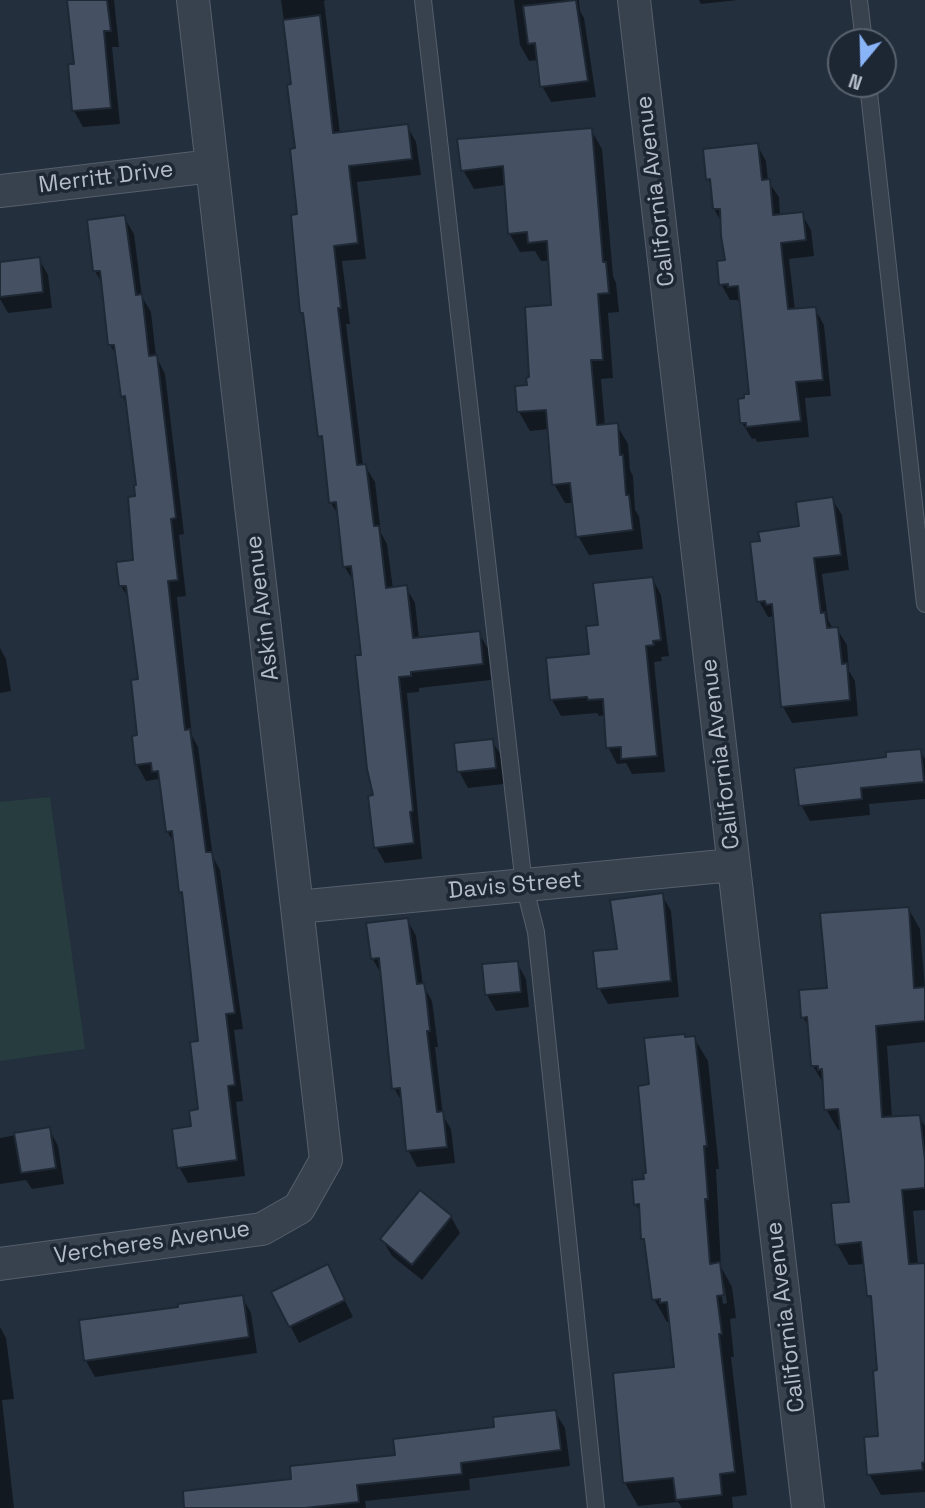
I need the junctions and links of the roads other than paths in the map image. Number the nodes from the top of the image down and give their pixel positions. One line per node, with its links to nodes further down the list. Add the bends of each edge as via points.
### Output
1 (193, 0): 7 (street, Askin Avenue)
2 (423, 0): 11 (lane)
3 (634, 0): 10 (street, California Avenue)
4 (859, 0): 5 (lane)
5 (862, 28)
6 (870, 98): 9 (lane)
7 (212, 166): 8 (street, Merritt Drive); 12 (street, Askin Avenue)
8 (0, 191)
9 (925, 604)
10 (733, 865): 11 (street, Davis Street); 16 (street, California Avenue)
11 (524, 885): 12 (street, Davis Street); 15 (lane, via 536,932)
12 (297, 907): 13 (street, Askin Avenue, via 326,1160)
13 (299, 1208): 14 (street, Vercheres Avenue, via 262,1229)
14 (0, 1264)
15 (596, 1508)
16 (808, 1508)

